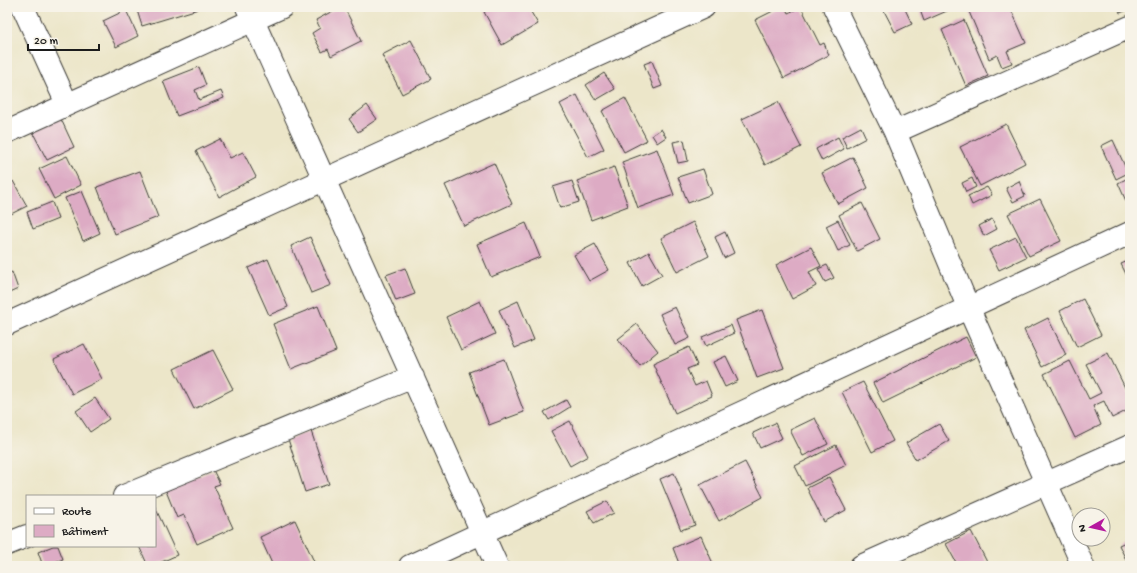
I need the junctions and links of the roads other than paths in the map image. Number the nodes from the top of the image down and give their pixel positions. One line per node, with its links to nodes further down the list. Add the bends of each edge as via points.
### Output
1 (23, 7): 7 (street)
2 (282, 7): 5 (street)
3 (704, 7): 10 (street)
4 (834, 7): 9 (street)
5 (250, 14): 7 (street); 10 (street)
6 (1130, 28): 9 (street)
7 (67, 104): 8 (street)
8 (7, 132)
9 (895, 132): 12 (street)
10 (324, 180): 13 (street); 14 (street)
11 (1130, 233): 12 (street)
12 (969, 309): 16 (street); 18 (street)
13 (7, 324)
14 (413, 377): 17 (street); 18 (street)
15 (1130, 446): 16 (street)
16 (1047, 484): 23 (street); 24 (street)
17 (126, 495)
18 (482, 533): 21 (street); 22 (street)
19 (26, 536): 20 (street)
20 (7, 544)
21 (410, 566)
22 (497, 566)
23 (861, 566)
24 (1083, 566)

